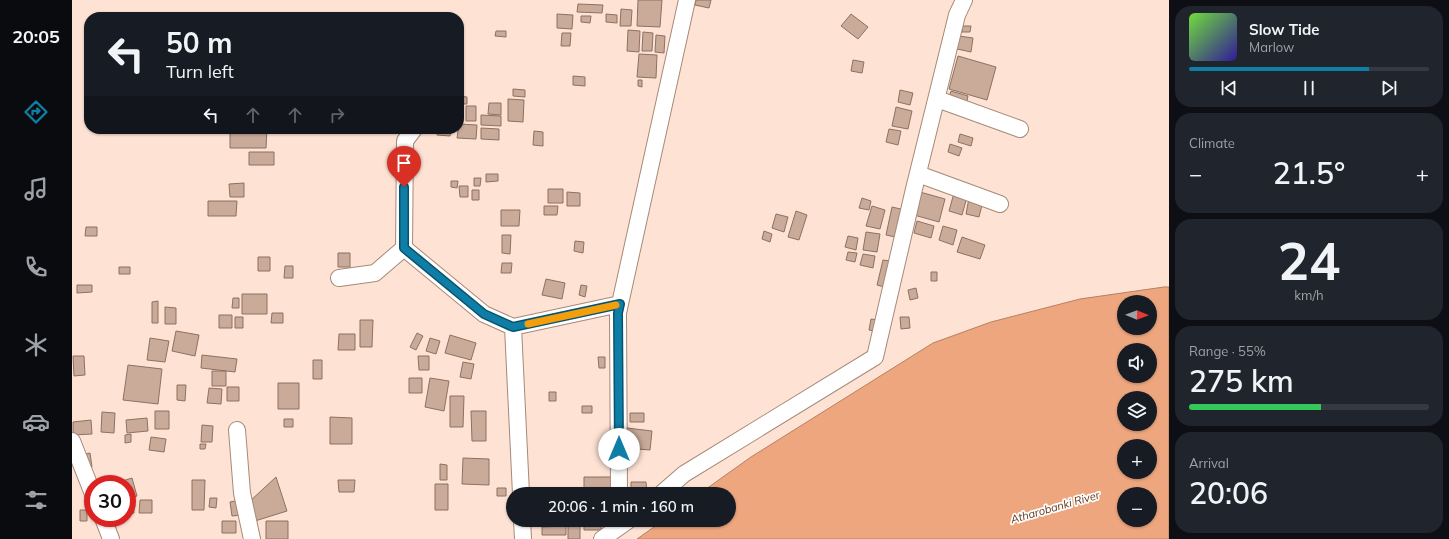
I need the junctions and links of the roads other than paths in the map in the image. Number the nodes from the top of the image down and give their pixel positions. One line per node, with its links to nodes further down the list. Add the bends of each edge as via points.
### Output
1 (687, 0): 10 (street)
2 (964, 0): 3 (street, via 957,15)
3 (937, 99): 4 (street); 6 (street)
4 (1020, 129)
5 (410, 134): 8 (street, via 405,141)
6 (918, 174): 7 (street); 17 (street, via 875,357 684,474)
7 (1000, 204)
8 (404, 248): 9 (street, via 376,273); 11 (street, via 484,314)
9 (339, 278)
10 (620, 304): 11 (street); 16 (street)
11 (513, 327): 15 (street)
12 (237, 430): 22 (street, via 242,493)
13 (72, 441): 14 (street)
14 (85, 475)
15 (521, 487)
16 (619, 487)
17 (669, 487)
18 (106, 527): 21 (street)
19 (522, 527): 23 (street)
20 (617, 527): 24 (street)
21 (111, 539)
22 (252, 539)
23 (523, 539)
24 (602, 539)

